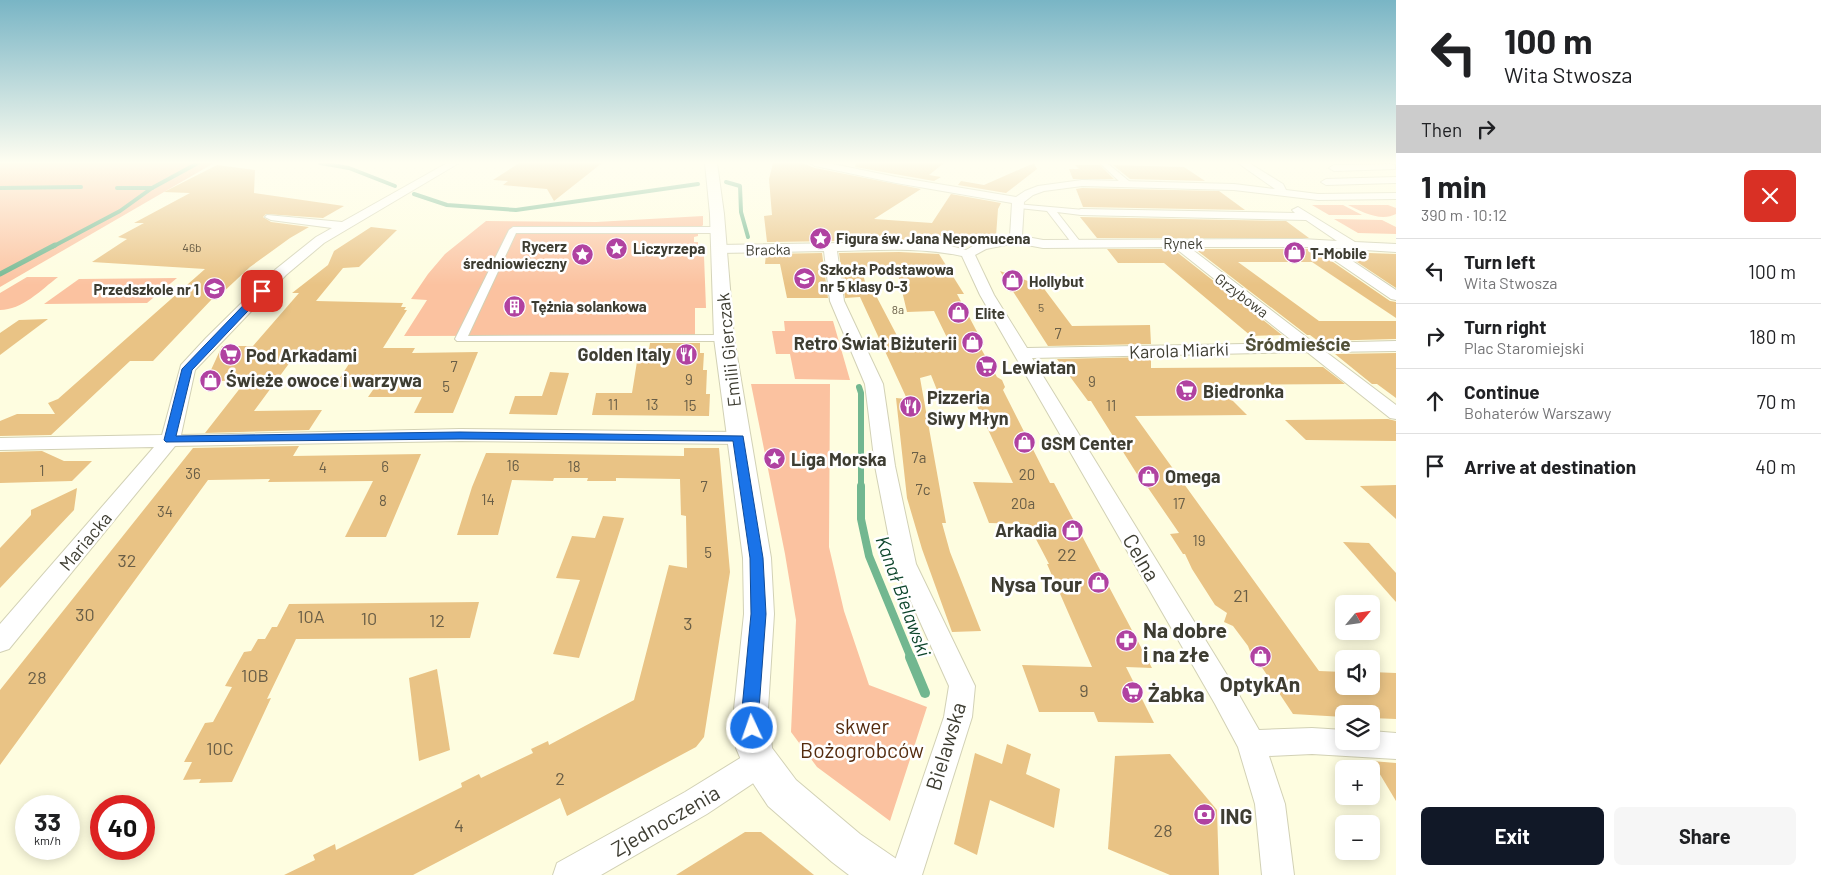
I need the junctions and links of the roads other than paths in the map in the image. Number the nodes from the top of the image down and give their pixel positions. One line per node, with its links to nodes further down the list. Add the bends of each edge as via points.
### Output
1 (381, 204): 9 (street)
2 (716, 204): 10 (street, Emilii Gierczak)
3 (1018, 204): 5 (street); 11 (street)
4 (1288, 204): 8 (street, Rynek)
5 (1050, 209): 6 (street); 13 (street)
6 (1081, 212): 8 (street)
7 (271, 217): 9 (street)
8 (1308, 217): 15 (street, Rynek)
9 (342, 226): 28 (street, via 281,272 187,369)
10 (717, 230): 18 (street, Emilii Gierczak); 22 (street, via 513,230 461,339)
11 (1016, 239): 13 (street, Rynek, via 1031,243); 19 (street, Rynek, via 989,244)
12 (1176, 243): 13 (street, Rynek); 14 (street, Rynek); 24 (street, Grzybowa)
13 (1077, 244)
14 (1317, 244): 15 (street, Rynek); 20 (street)
15 (1351, 245): 17 (street, Rynek)
16 (830, 248): 18 (street, Bracka); 19 (street, Bracka, via 911,246); 36 (street, Bielawska, via 837,301 874,384 886,476 905,564 962,686 958,717)
17 (1396, 248)
18 (718, 249): 22 (street, Emilii Gierczak)
19 (968, 254): 25 (street, Celna, via 987,295)
20 (1354, 269): 21 (street)
21 (1396, 296)
22 (724, 338): 27 (street, Emilii Gierczak)
23 (1396, 346): 24 (street, Karola Miarki)
24 (1308, 347): 25 (street, Karola Miarki); 26 (street, Grzybowa)
25 (1022, 353): 31 (street, Celna, via 1225,696)
26 (1396, 414)
27 (738, 438): 28 (street, via 460,435); 33 (street, Emilii Gierczak, via 757,558 758,614 750,709 754,748)
28 (170, 440): 29 (street); 30 (street, Mariacka)
29 (0, 444)
30 (0, 642)
31 (1250, 744): 32 (street, via 1312,741); 37 (street, Celna, via 1270,804)
32 (1396, 746)
33 (760, 762): 34 (street, Zjednoczenia, via 696,803); 35 (street, Emilii Gierczak, via 782,793)
34 (569, 875)
35 (883, 875)
36 (906, 875)
37 (1278, 875)

